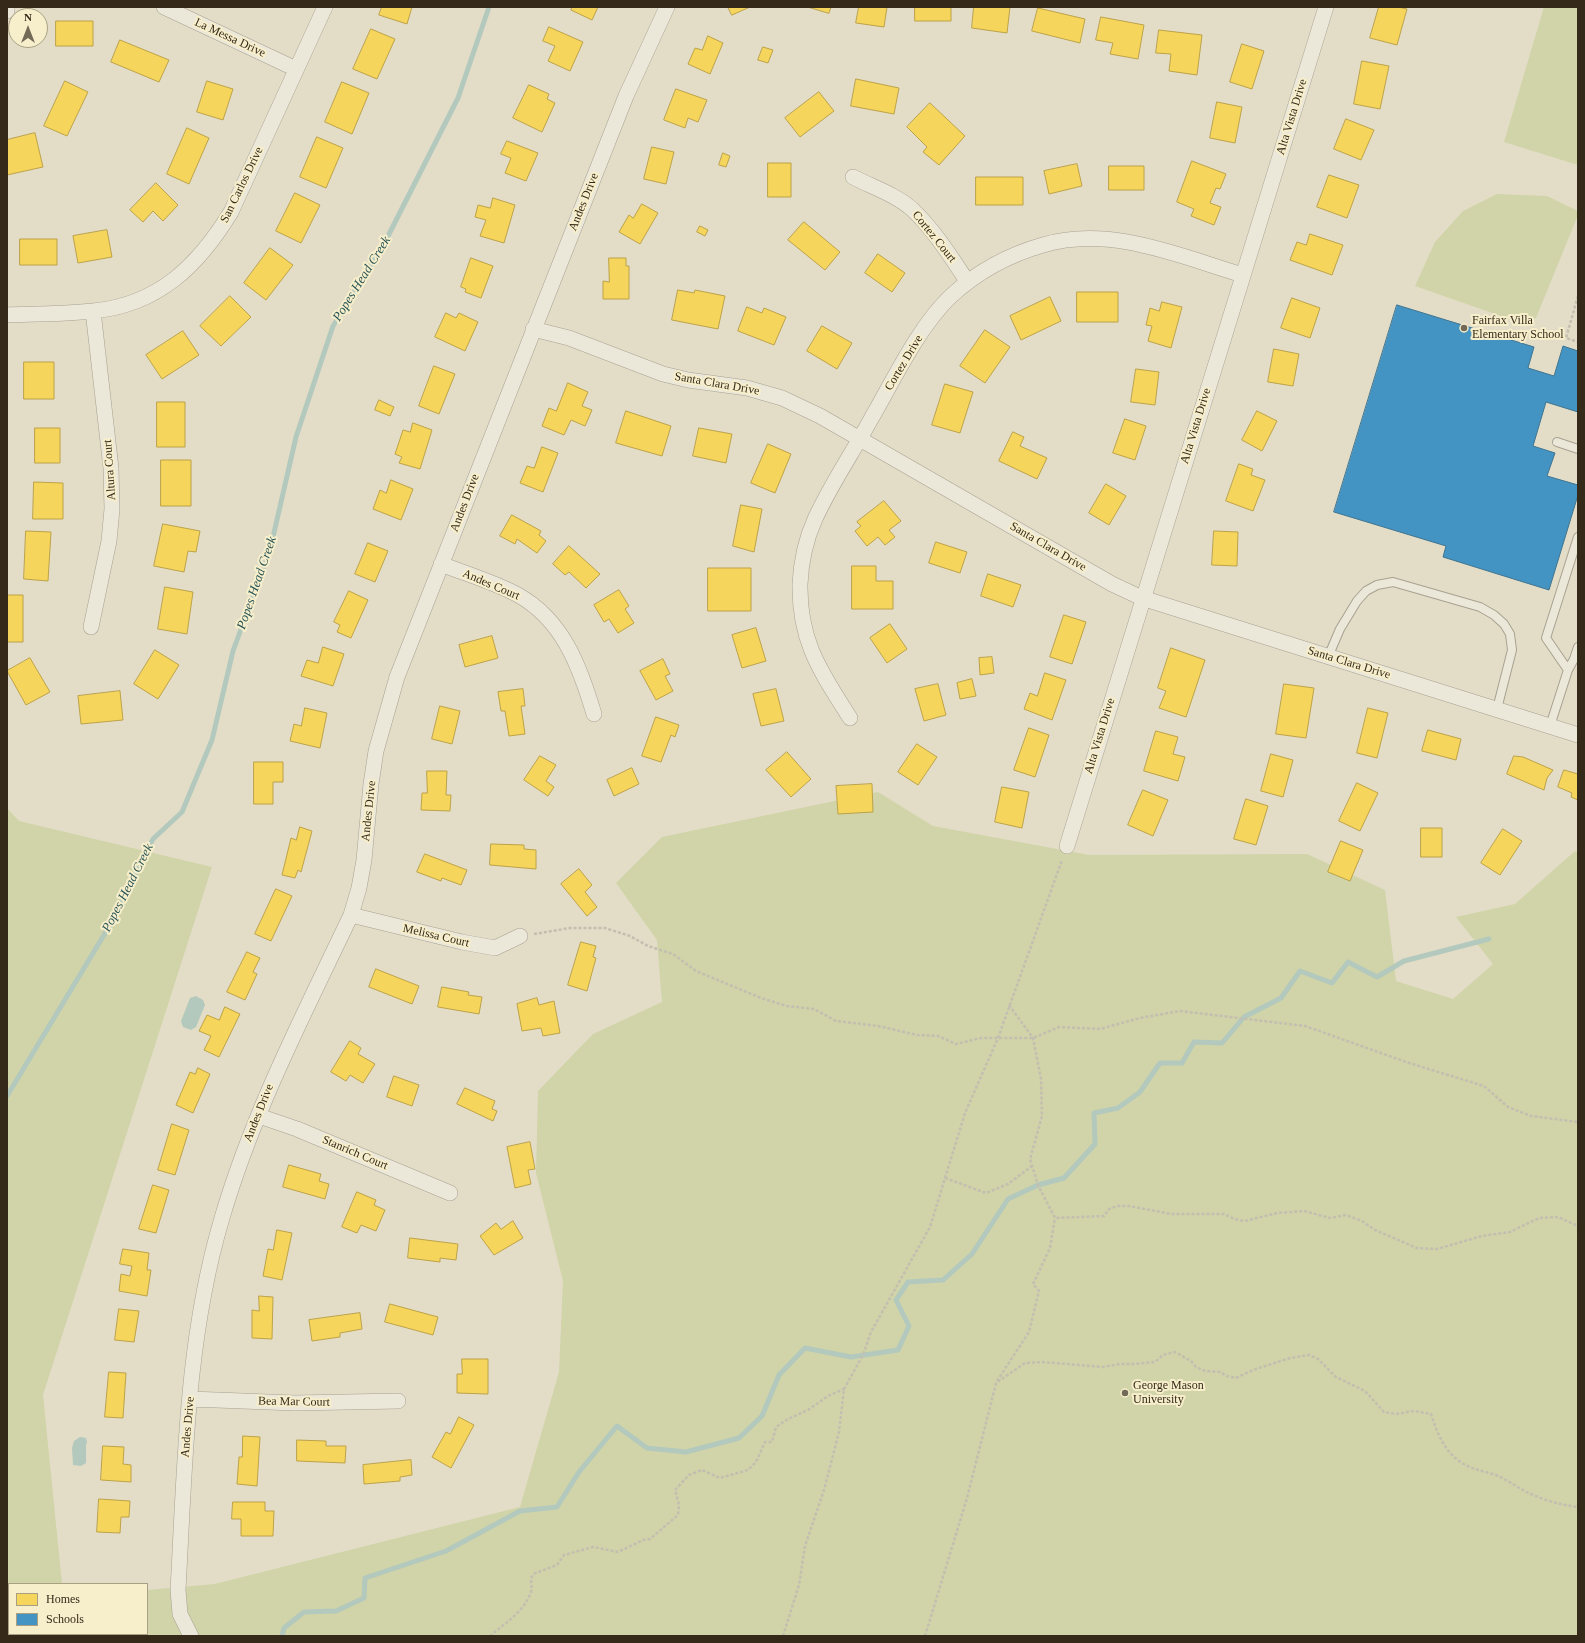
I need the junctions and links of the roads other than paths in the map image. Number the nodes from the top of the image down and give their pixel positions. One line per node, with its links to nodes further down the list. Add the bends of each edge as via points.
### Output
1 (7, 7): 6 (street)
2 (164, 7): 7 (street, La Messa Drive)
3 (325, 7): 7 (street, San Carlos Drive)
4 (667, 7): 13 (street, Andes Drive, via 626,96)
5 (1323, 7): 9 (street, Alta Vista Drive)
6 (7, 11)
7 (296, 69): 11 (street, San Carlos Drive, via 231,212 201,256 178,277 158,290 121,306)
8 (853, 177): 10 (street, Cortez Court, via 913,210)
9 (1243, 275): 10 (street, Cortez Drive, via 1135,243 1091,239 1043,245 1011,257); 19 (street, Alta Vista Drive)
10 (967, 281): 14 (street, Cortez Drive, via 933,316)
11 (93, 311): 12 (street, San Carlos Drive); 20 (street, Altura Court, via 111,468 112,509 109,541)
12 (7, 315)
13 (533, 329): 14 (street, Santa Clara Drive, via 569,338 663,374 747,388 782,398); 18 (street, Andes Drive)
14 (860, 438): 19 (street, Santa Clara Drive, via 1112,584); 26 (street, Cortez Drive, via 815,520 804,550 800,582 803,620 812,653 819,669)
15 (1557, 442): 16 (lane)
16 (1578, 449)
17 (1578, 537): 23 (lane, via 1546,638)
18 (441, 564): 25 (street, Andes Court, via 516,594 533,604 552,622 567,642); 30 (street, Andes Drive, via 384,719 371,784 364,860)
19 (1142, 598): 22 (street, Santa Clara Drive); 29 (street, Alta Vista Drive)
20 (91, 627)
21 (1578, 647): 23 (lane)
22 (1328, 657): 24 (street, Santa Clara Drive); 24 (lane, via 1356,601 1377,584 1393,582 1480,608 1494,615 1510,634 1512,650)
23 (1568, 670): 27 (lane)
24 (1497, 709): 27 (street, Santa Clara Drive)
25 (594, 714)
26 (850, 718)
27 (1550, 726): 28 (street, Santa Clara Drive)
28 (1578, 735)
29 (1067, 846)
30 (351, 915): 31 (street, Melissa Court, via 495,948); 32 (street, Andes Drive, via 272,1081)
31 (520, 936)
32 (259, 1116): 33 (street, Stanrich Court); 34 (street, Andes Drive, via 222,1219 202,1306)
33 (450, 1193)
34 (190, 1399): 35 (street, Bea Mar Court, via 295,1403); 36 (street, Andes Drive, via 178,1590 180,1614)
35 (398, 1401)
36 (191, 1636)

